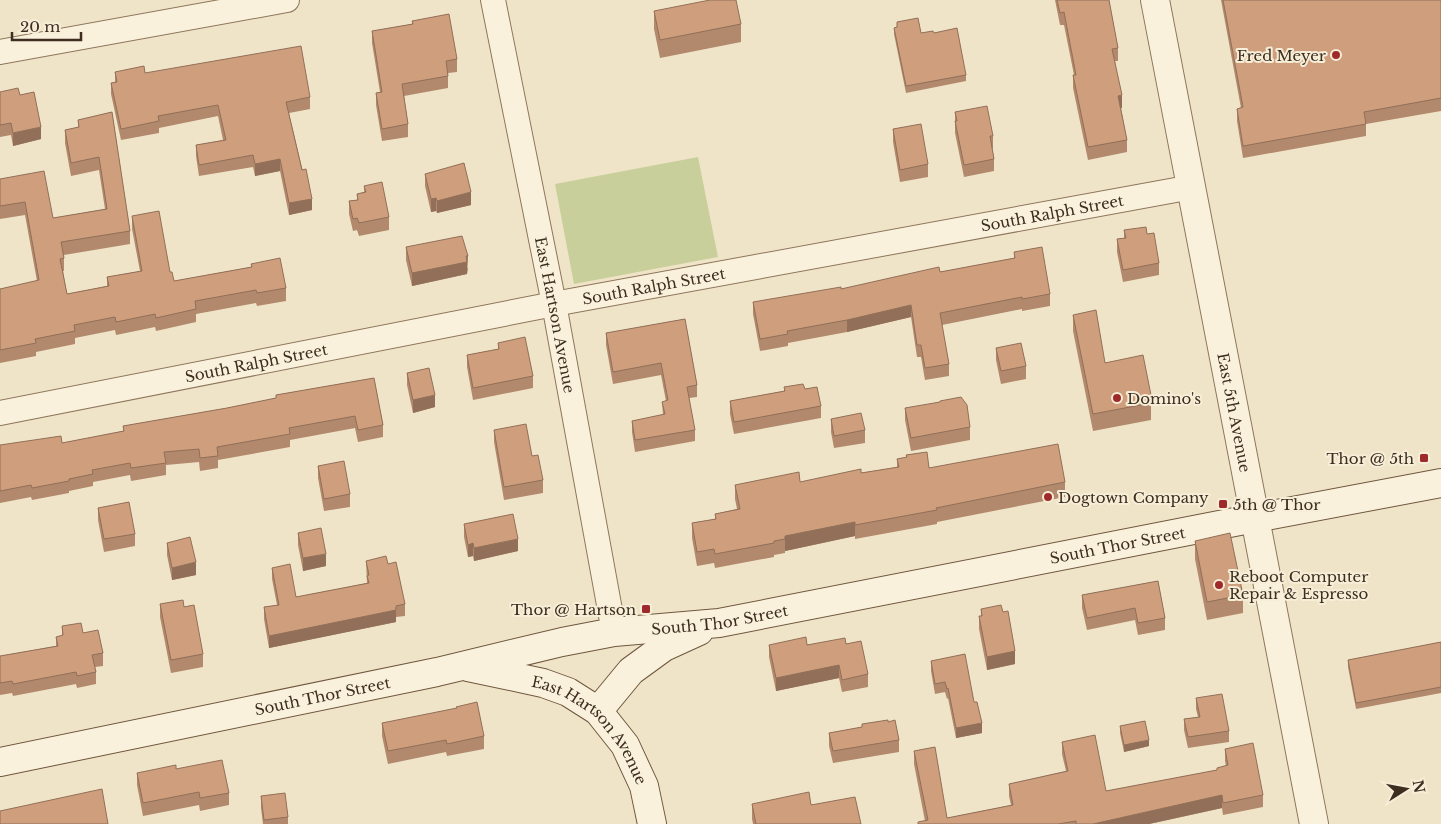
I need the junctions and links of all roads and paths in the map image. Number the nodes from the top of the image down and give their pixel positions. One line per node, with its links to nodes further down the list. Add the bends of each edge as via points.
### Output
1 (287, 0): 4 (street)
2 (493, 0): 6 (street, East Hartson Avenue)
3 (1155, 0): 5 (main road, East 5th Avenue)
4 (0, 52)
5 (1192, 187): 6 (street, South Ralph Street); 9 (main road, East 5th Avenue)
6 (554, 304): 7 (street, South Ralph Street); 11 (street, East Hartson Avenue)
7 (0, 412)
8 (1441, 483): 9 (main road, South Thor Street)
9 (1255, 518): 10 (main road, South Thor Street); 16 (main road, East 5th Avenue)
10 (719, 623): 11 (main road, South Thor Street); 13 (main road, via 664,647 631,671)
11 (614, 632): 12 (main road, South Thor Street)
12 (463, 666): 13 (main road, East Hartson Avenue, via 543,683 568,692); 14 (main road, South Thor Street)
13 (598, 712): 15 (main road, East Hartson Avenue, via 625,745 644,786)
14 (0, 762)
15 (652, 824)
16 (1314, 824)

